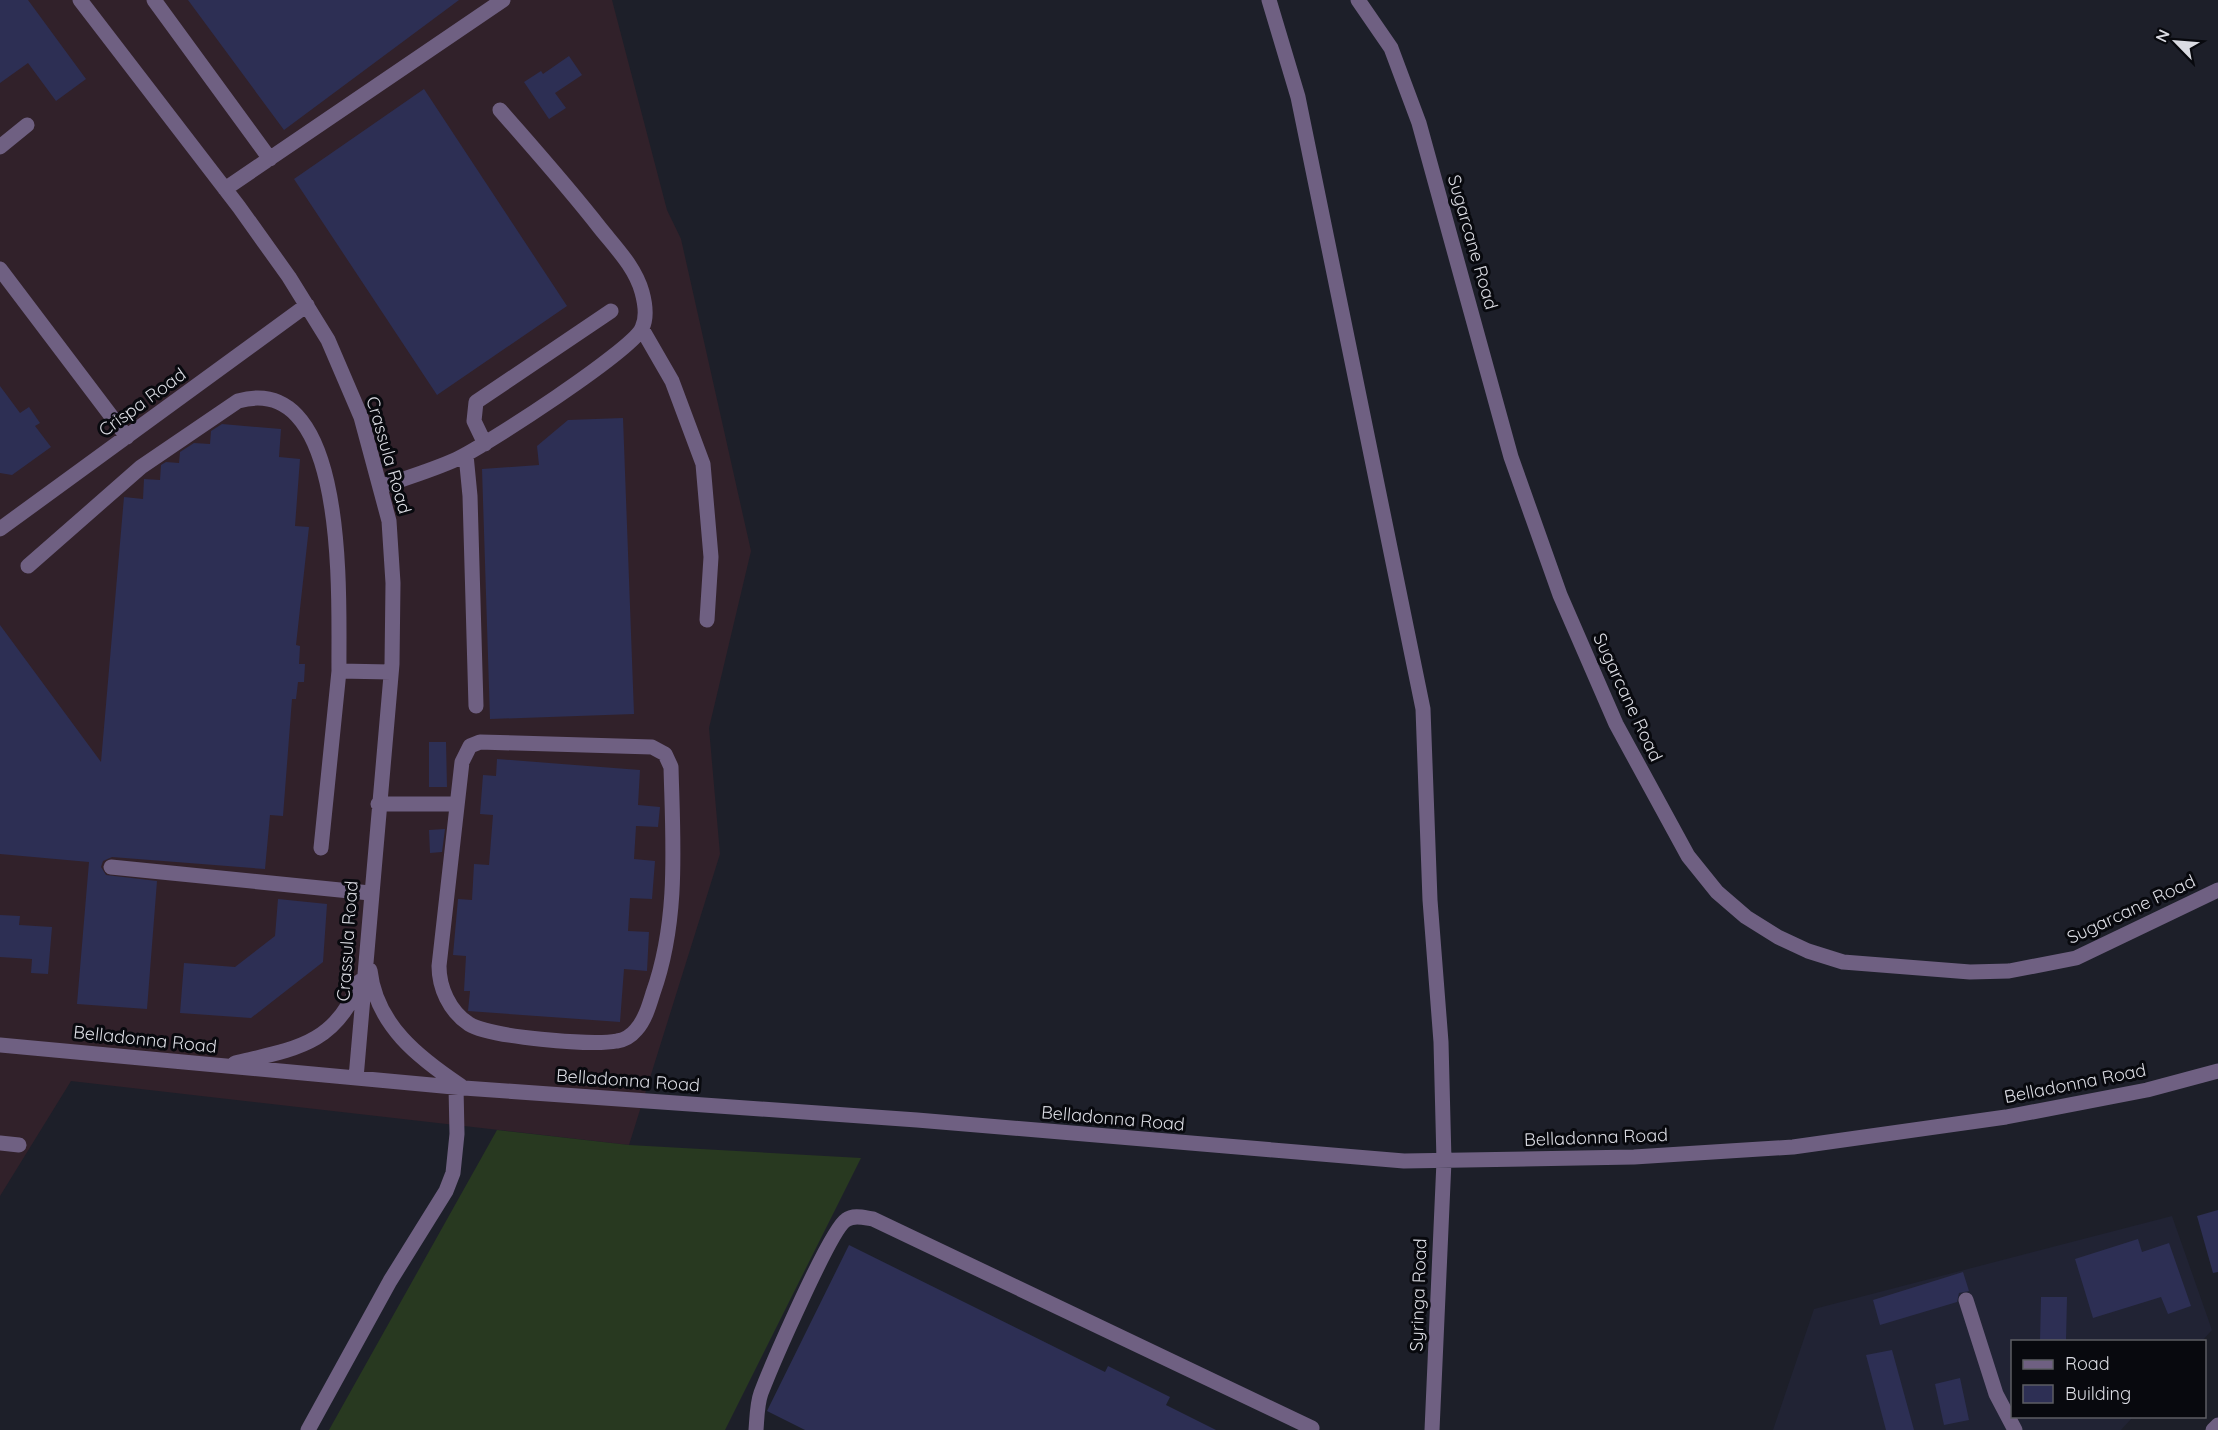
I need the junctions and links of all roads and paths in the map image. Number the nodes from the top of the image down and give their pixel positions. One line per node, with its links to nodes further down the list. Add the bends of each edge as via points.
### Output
1 (80, 0): 10 (street, Crassula Road)
2 (154, 0): 9 (street)
3 (503, 0): 9 (street)
4 (1269, 0): 40 (street, Syringa Road, via 1298,97 1424,709)
5 (1358, 0): 29 (street, Sugarcane Road, via 1391,48 1419,123 1511,457 1560,595 1616,724 1688,856 1717,891 1746,917 1808,951 1843,962 1970,972 2009,971 2076,958)
6 (500, 110): 14 (street, via 569,188 628,264 642,293)
7 (27, 125): 8 (street)
8 (0, 147)
9 (270, 159): 10 (street)
10 (225, 189): 12 (street, Crassula Road)
11 (0, 268): 15 (street)
12 (306, 305): 15 (street, Crispa Road); 18 (street, Crassula Road, via 328,340 361,417)
13 (611, 311): 16 (street, via 476,402 474,421)
14 (642, 329): 16 (street, via 614,357); 21 (street, via 672,381 704,464 711,557)
15 (127, 437): 19 (street, Crispa Road)
16 (485, 444): 17 (street)
17 (466, 454): 18 (street); 24 (street)
18 (380, 487): 23 (street, Crassula Road, via 389,520 393,583)
19 (0, 529)
20 (28, 566): 22 (street, via 141,467 238,401 252,397 277,400 299,417 326,473 337,552)
21 (707, 620)
22 (339, 671): 23 (street); 27 (street)
23 (391, 672): 25 (street, Crassula Road)
24 (476, 706)
25 (378, 804): 26 (street); 30 (street, Crassula Road)
26 (456, 804): 26 (street, via 464,753 480,742 652,747 665,754 671,767 672,916 652,995 641,1022 628,1038 597,1042 495,1034 460,1017 439,985)
27 (321, 848)
28 (111, 867): 30 (street)
29 (2218, 890)
30 (370, 893): 31 (street, Crassula Road)
31 (365, 946): 32 (street, Crassula Road); 37 (street, via 376,996 396,1033)
32 (365, 967): 34 (street, via 348,1006 318,1039 291,1051); 36 (street, Crassula Road)
33 (0, 1045): 34 (street, Belladonna Road)
34 (221, 1066): 36 (street, Belladonna Road)
35 (2218, 1071): 40 (street, Belladonna Road, via 2146,1090 2006,1117 1792,1147 1634,1157)
36 (356, 1078): 37 (street, Belladonna Road)
37 (460, 1087): 40 (street, Belladonna Road, via 917,1120 1253,1150); 44 (street, via 453,1173 446,1191 390,1281)
38 (0, 1143): 39 (street)
39 (19, 1145)
40 (1444, 1161): 46 (street, Syringa Road)
41 (1966, 1300): 47 (street, via 1996,1394)
42 (2218, 1425): 48 (street)
43 (1312, 1428): 45 (street, via 873,1219 858,1216 848,1218 839,1227 808,1288 760,1396)
44 (308, 1430)
45 (756, 1430)
46 (1432, 1430)
47 (2015, 1430)
48 (2213, 1430)

